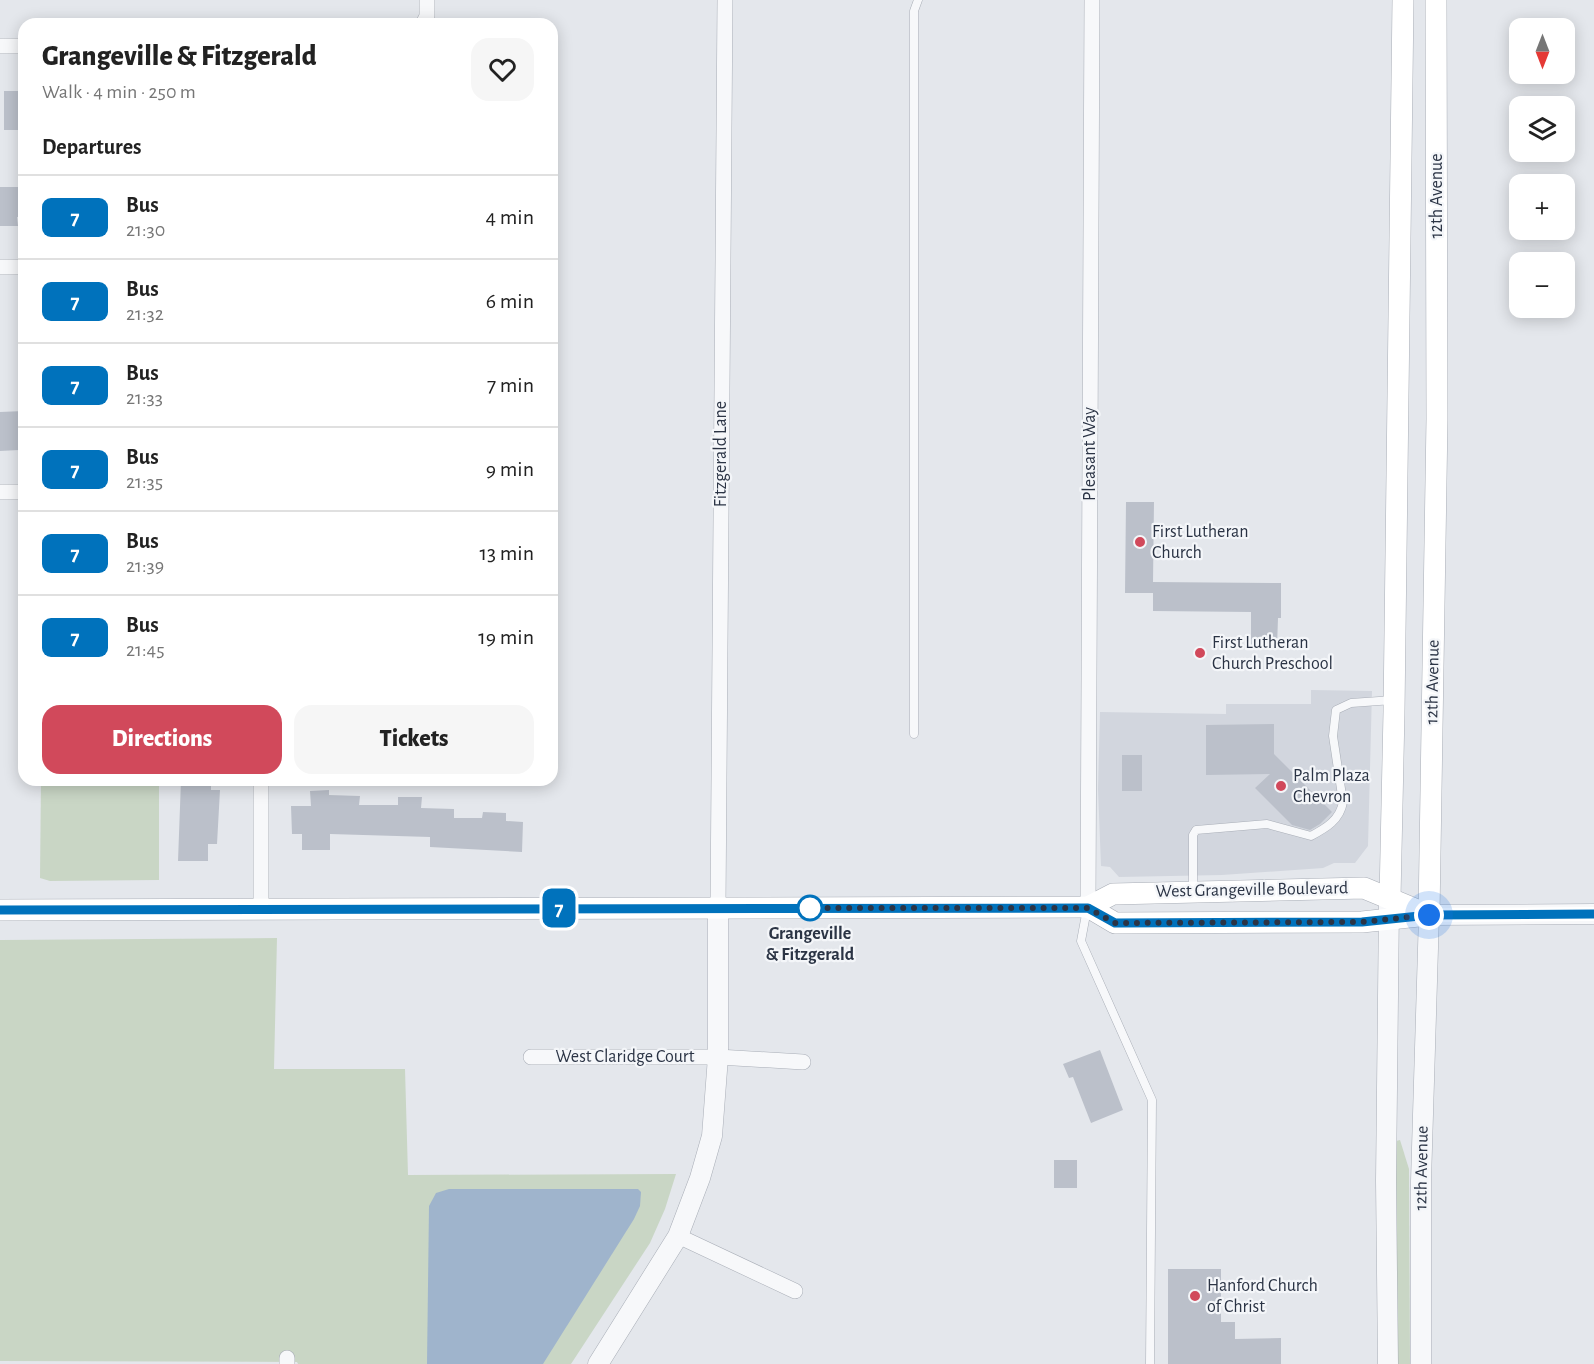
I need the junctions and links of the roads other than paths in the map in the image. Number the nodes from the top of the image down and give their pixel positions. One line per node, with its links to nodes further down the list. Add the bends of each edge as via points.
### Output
1 (427, 0): 7 (street)
2 (725, 0): 19 (street, Fitzgerald Lane)
3 (918, 0): 15 (lane, via 914,11)
4 (1092, 0): 20 (street, Pleasant Way)
5 (1403, 0): 14 (main road, 12th Avenue)
6 (1437, 0): 24 (main road, 12th Avenue, via 1437,419)
7 (426, 18)
8 (0, 46): 9 (street)
9 (18, 46)
10 (0, 267): 11 (street)
11 (18, 267)
12 (0, 492): 13 (street)
13 (18, 492)
14 (1394, 700): 17 (lane, via 1351,703 1336,710 1333,736 1343,802 1342,811 1328,827 1311,836 1267,824 1196,830); 18 (main road, 12th Avenue)
15 (914, 734)
16 (261, 786): 21 (street)
17 (1193, 892): 18 (main road, West Grangeville Boulevard, via 1364,888); 20 (main road, West Grangeville Boulevard, via 1113,894)
18 (1390, 898): 24 (main road, West Grangeville Boulevard); 25 (street, 12th Avenue)
19 (718, 907): 20 (main road, West Grangeville Boulevard); 21 (main road, West Grangeville Boulevard); 27 (street)
20 (1088, 908): 25 (main road, West Grangeville Boulevard, via 1115,923); 32 (lane, via 1081,941 1152,1100)
21 (261, 909): 22 (main road, West Grangeville Boulevard)
22 (0, 910)
23 (1594, 914): 24 (street)
24 (1429, 915): 25 (main road, West Grangeville Boulevard); 34 (street, 12th Avenue, via 1421,1181)
25 (1389, 920): 33 (street, 12th Avenue)
26 (531, 1057): 27 (street, West Claridge Court)
27 (718, 1057): 28 (street, West Claridge Court); 29 (street, via 712,1136)
28 (802, 1062)
29 (678, 1236): 30 (street); 31 (street)
30 (795, 1291)
31 (598, 1364)
32 (1150, 1364)
33 (1388, 1364)
34 (1421, 1364)

